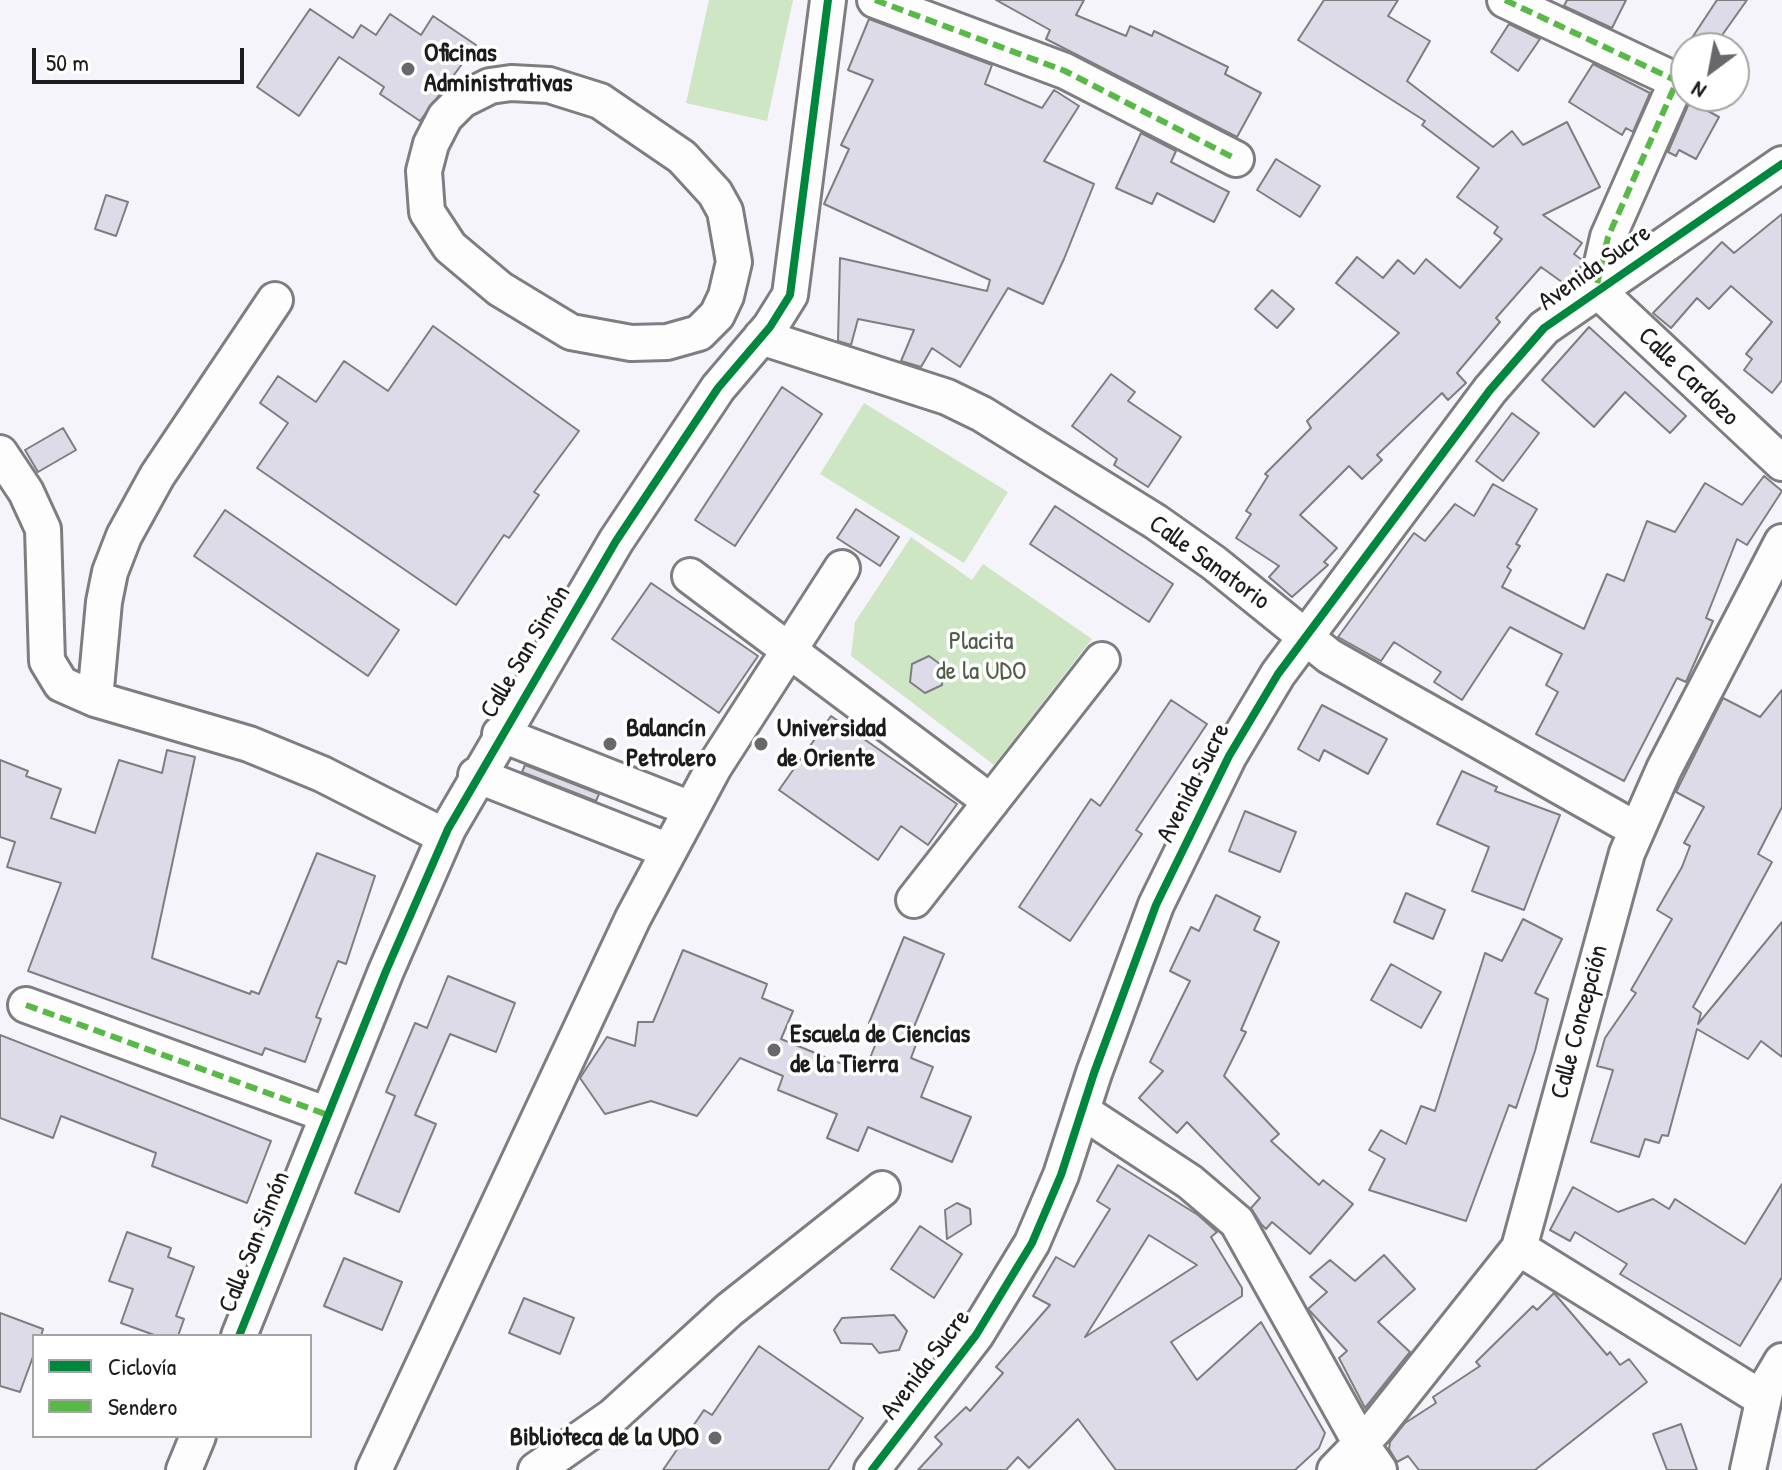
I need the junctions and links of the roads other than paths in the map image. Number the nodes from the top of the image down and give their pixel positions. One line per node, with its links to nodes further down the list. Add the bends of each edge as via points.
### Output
1 (828, 0): 9 (street, Calle San Simón, via 796,271 790,295)
2 (875, 0): 4 (street, via 1065,71)
3 (1505, 0): 6 (street, via 1677,81 1608,237)
4 (1236, 159)
5 (1782, 164): 6 (street, Avenida Sucre)
6 (1596, 289): 11 (street, Calle Cardozo); 15 (street, Avenida Sucre, via 1522,350)
7 (275, 300): 18 (street, via 157,476 124,536 104,602)
8 (712, 323): 8 (street, via 729,286 734,249 715,193 682,157 600,101 549,85 490,86 452,108 431,144 423,192 436,228 472,268 537,314 571,332 600,339 667,342 688,338); 9 (street, Calle Sanatorio)
9 (757, 342): 15 (street, Calle Sanatorio, via 947,397 982,414 1156,522); 19 (street, Calle San Simón, via 718,388 616,541)
10 (0, 453): 18 (street, via 43,529 47,661 61,684)
11 (1782, 463)
12 (1782, 542): 23 (street, Calle Concepción)
13 (842, 568): 16 (street)
14 (690, 576): 16 (street)
15 (1305, 636): 23 (street, Calle Sanatorio, via 1329,656); 28 (street, Avenida Sucre, via 1252,714 1191,830 1156,905)
16 (790, 648): 21 (street); 22 (street)
17 (1102, 660): 21 (street)
18 (95, 699): 24 (street, via 249,744 322,774)
19 (500, 734): 20 (street, Calle San Simón); 22 (street)
20 (476, 775): 24 (street, Calle San Simón); 25 (street)
21 (991, 802): 26 (street)
22 (691, 809): 25 (street)
23 (1637, 830): 31 (street, Calle Concepción, via 1613,900)
24 (444, 836): 29 (street, Calle San Simón)
25 (669, 851): 39 (street)
26 (914, 900)
27 (26, 1005): 29 (street)
28 (1082, 1111): 37 (street, via 1190,1182 1237,1222); 41 (street, Avenida Sucre, via 1047,1211 1010,1284)
29 (328, 1115): 32 (street, Calle San Simón)
30 (882, 1189): 40 (street, via 706,1330 613,1416)
31 (1519, 1248): 34 (street); 37 (street, Calle Concepción)
32 (240, 1334)
33 (1782, 1361): 34 (street)
34 (1763, 1399): 35 (street)
35 (1770, 1435): 43 (street)
36 (197, 1438): 38 (street)
37 (1370, 1457): 42 (street, Calle Concepción)
38 (184, 1470)
39 (374, 1470)
40 (536, 1470)
41 (872, 1470)
42 (1335, 1470)
43 (1748, 1470)

